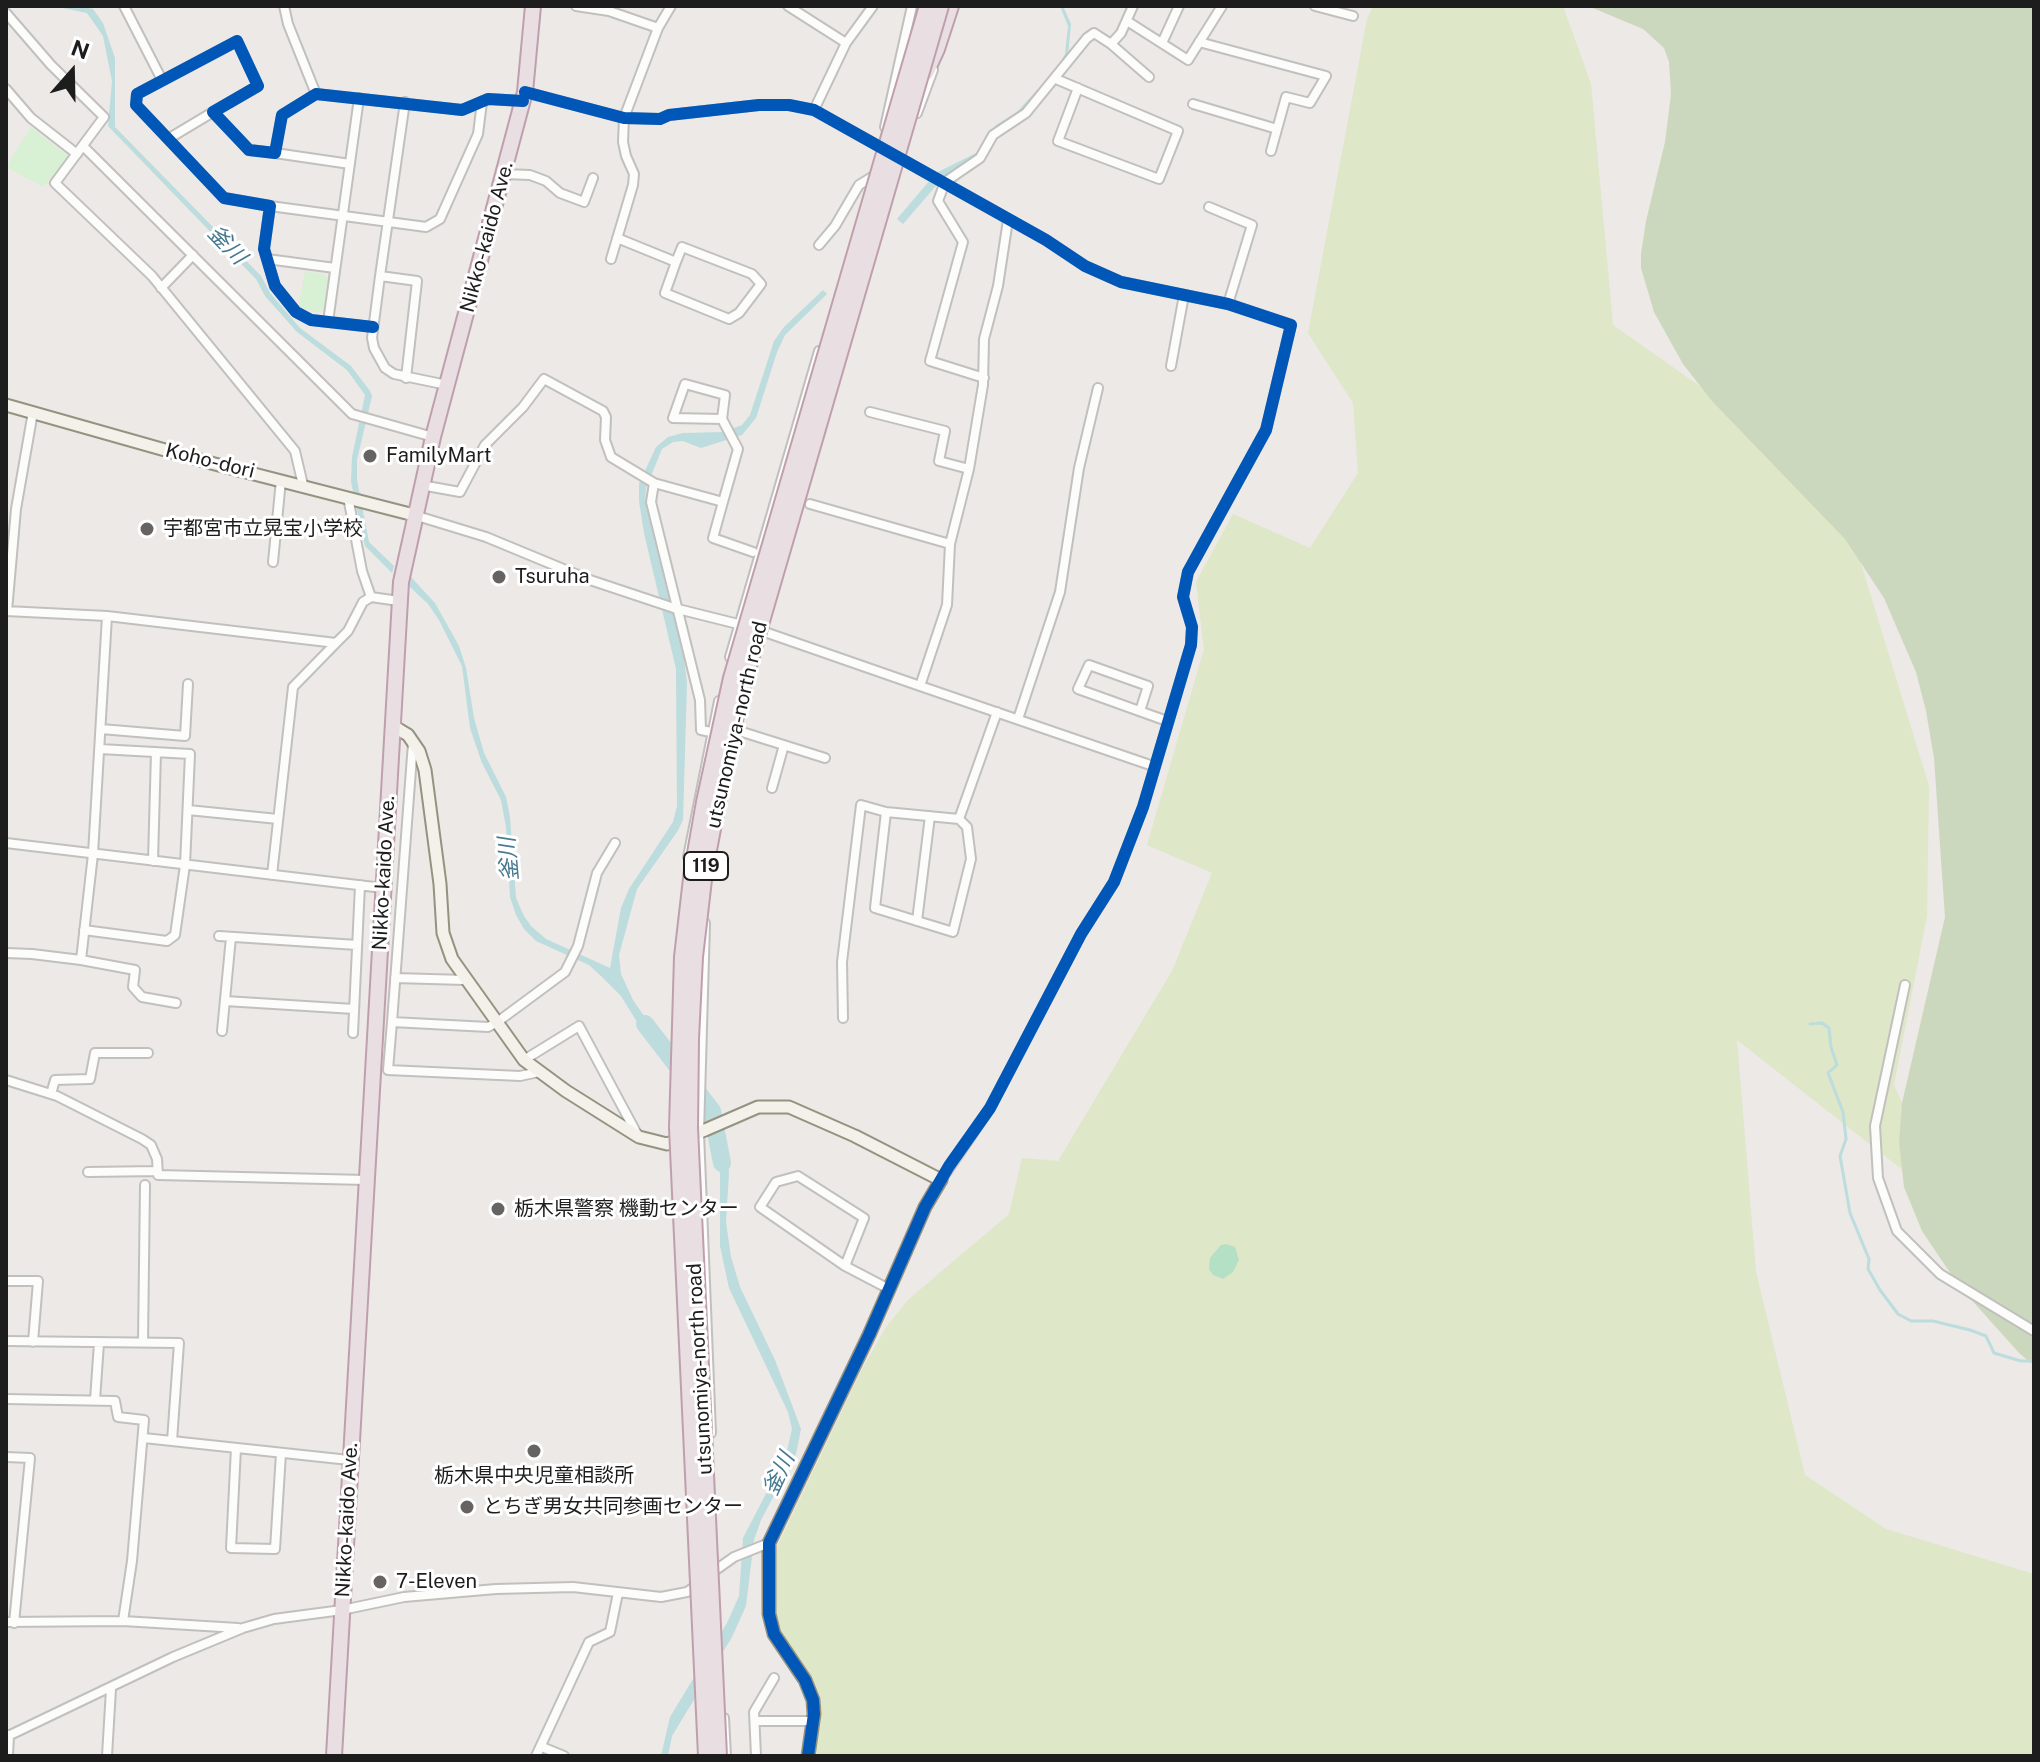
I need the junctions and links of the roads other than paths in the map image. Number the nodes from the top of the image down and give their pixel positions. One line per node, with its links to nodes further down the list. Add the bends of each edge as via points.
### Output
1 (124, 6): 30 (street)
2 (284, 6): 33 (street)
3 (533, 6): 34 (highway, Nikko-kaido Ave.)
4 (576, 6): 18 (street)
5 (671, 6): 22 (street)
6 (788, 6): 25 (street)
7 (873, 6): 25 (street)
8 (912, 6): 45 (street)
9 (920, 6): 23 (highway, bridge)
10 (927, 6): 23 (highway, utsunomiya-north road / 119, bridge)
11 (941, 6): 38 (highway, utsunomiya-north road / 119, bridge)
12 (951, 6): 38 (highway, bridge)
13 (958, 6): 49 (street)
14 (1133, 6): 21 (street)
15 (1179, 6): 26 (street)
16 (1222, 6): 24 (street)
17 (1315, 6): 20 (street)
18 (610, 9): 22 (street)
19 (6, 13): 46 (street, via 104,117)
20 (1353, 16)
21 (1127, 21): 26 (street); 27 (street)
22 (658, 28): 42 (street)
23 (917, 41): 201 (highway, utsunomiya-north road / 119, bridge, via 731,678 692,870 681,970 677,1128)
24 (1199, 42): 26 (street, via 1188,60); 43 (street, via 1326,76 1310,103 1286,97)
25 (846, 43): 40 (street)
26 (1162, 43)
27 (1111, 44): 28 (street); 29 (street, via 1094,33)
28 (1149, 77)
29 (1056, 79): 31 (street); 54 (street, via 1026,113 993,135 980,158)
30 (162, 80): 41 (street, via 237,41 258,86); 44 (street, via 137,94 136,105)
31 (1078, 88): 31 (street, via 1178,131 1159,179 1058,141)
32 (6, 89): 46 (street, via 31,118)
33 (316, 94): 35 (street); 48 (street, via 282,115)
34 (524, 96): 37 (street); 42 (street); 51 (highway, Nikko-kaido Ave.)
35 (359, 98): 36 (street); 50 (street)
36 (405, 102): 37 (street, via 462,110); 59 (street)
37 (482, 102): 59 (street, via 478,134 440,219 426,227)
38 (913, 102): 202 (highway, utsunomiya-north road / 119, bridge, via 744,683 705,871 695,957 690,1128)
39 (1193, 104): 43 (street)
40 (814, 110): 42 (street, via 759,105 660,119); 45 (street)
41 (213, 112): 44 (street); 48 (street, via 249,150)
42 (624, 118): 60 (street, via 626,156 634,174)
43 (1277, 129): 47 (street)
44 (168, 139): 55 (street, via 224,198)
45 (881, 148): 49 (street); 52 (street)
46 (80, 150): 62 (street); 68 (street, via 55,183)
47 (1271, 151)
48 (275, 153): 50 (street)
49 (901, 159): 54 (street); 103 (street)
50 (350, 164): 57 (street)
51 (504, 174): 53 (street, via 530,175 584,202); 76 (highway, Nikko-kaido Ave.)
52 (872, 177): 61 (street, via 859,185); 102 (street)
53 (593, 178)
54 (945, 182): 58 (street); 75 (street, via 938,201 963,242 930,361)
55 (270, 206): 57 (street); 63 (street)
56 (1209, 207): 70 (street, via 1252,225)
57 (343, 216): 59 (street); 66 (street)
58 (1008, 220): 69 (street, via 1121,282); 75 (street, via 984,339)
59 (388, 222): 67 (street)
60 (617, 238): 64 (street); 65 (street)
61 (819, 245)
62 (193, 255): 68 (street); 82 (street, via 309,373 364,419)
63 (267, 259): 66 (street); 71 (street, via 275,286 296,312)
64 (611, 259)
65 (676, 262): 65 (street, via 665,293 729,319 761,284 752,274 682,247)
66 (335, 268): 71 (street)
67 (380, 276): 72 (street); 74 (street, via 417,281)
68 (161, 288): 86 (street, via 295,451)
69 (1184, 295): 70 (street); 73 (street)
70 (1228, 304): 110 (street, via 1291,325 1266,430 1188,572 1183,597 1191,645)
71 (328, 322): 72 (street)
72 (373, 327): 74 (street, via 379,359)
73 (1171, 366)
74 (406, 378): 76 (street)
75 (984, 378): 83 (street)
76 (447, 385): 82 (highway, Nikko-kaido Ave.)
77 (1098, 388): 109 (street, via 1079,468 1060,592)
78 (6, 405): 79 (street, Koho-dori)
79 (33, 412): 84 (street, Koho-dori); 92 (street)
80 (870, 412): 83 (street, via 945,431 939,461)
81 (722, 419): 81 (street, via 725,395 685,384 673,418); 89 (street, via 738,449)
82 (433, 437): 87 (highway, Nikko-kaido Ave.)
83 (969, 469): 94 (street)
84 (281, 480): 86 (street, Koho-dori); 96 (street)
85 (654, 483): 87 (street, via 611,457 603,411 544,379 485,445 460,492); 89 (street); 99 (street, via 651,502)
86 (303, 485): 88 (street, Koho-dori)
87 (421, 485): 93 (highway, Nikko-kaido Ave.)
88 (355, 499): 93 (street, Koho-dori); 97 (street, via 362,571)
89 (723, 502): 95 (street, via 713,538)
90 (810, 504): 94 (street)
91 (6, 508): 92 (street)
92 (16, 509): 100 (street)
93 (414, 515): 98 (highway, Nikko-kaido Ave.); 99 (street)
94 (950, 544): 106 (street, via 947,605)
95 (753, 552)
96 (273, 562)
97 (371, 597): 98 (street); 104 (street)
98 (399, 601): 111 (highway, Nikko-kaido Ave.)
99 (678, 609): 102 (street); 114 (street, via 700,700 701,730)
100 (7, 611): 101 (street)
101 (107, 616): 104 (street); 112 (street)
102 (738, 624): 103 (street); 114 (street)
103 (764, 631): 106 (street); 113 (street)
104 (336, 643): 125 (street, via 293,687)
105 (188, 684): 112 (street, via 185,736)
106 (920, 686): 108 (street)
107 (1140, 711): 107 (street, via 1078,689 1089,665 1148,686); 110 (street)
108 (997, 712): 109 (street); 126 (street)
109 (1018, 719): 120 (street)
110 (1167, 721): 120 (street)
111 (393, 726): 115 (street); 134 (highway, Nikko-kaido Ave.)
112 (101, 729): 117 (street)
113 (739, 731): 116 (street); 158 (street, via 705,914)
114 (711, 732): 160 (street, via 681,911)
115 (413, 742): 142 (street); 143 (street, via 425,770 443,933)
116 (784, 745): 119 (street); 121 (street)
117 (100, 749): 118 (street); 129 (street)
118 (156, 752): 122 (street, via 190,754); 130 (street)
119 (825, 758)
120 (1153, 766): 164 (street, via 1114,882 990,1108)
121 (772, 788)
122 (188, 810): 125 (street); 131 (street)
123 (886, 812): 124 (street); 135 (street, via 875,908); 148 (street, via 861,805 842,962)
124 (930, 816): 126 (street); 135 (street)
125 (278, 819): 132 (street)
126 (959, 819): 135 (street, via 967,827 971,859 953,932)
127 (6, 843): 129 (street)
128 (615, 843): 150 (street, via 597,873 571,963)
129 (93, 854): 130 (street); 136 (street)
130 (153, 861): 131 (street)
131 (185, 865): 132 (street); 136 (street, via 175,935 167,941)
132 (272, 875): 133 (street)
133 (360, 885): 134 (street); 139 (street)
134 (383, 888): 163 (highway, Nikko-kaido Ave.)
135 (917, 921)
136 (84, 930): 141 (street)
137 (219, 936): 138 (street)
138 (231, 937): 139 (street); 145 (street)
139 (357, 945): 147 (street)
140 (6, 953): 141 (street)
141 (81, 960): 146 (street, via 135,970 133,987 142,997)
142 (395, 978): 143 (street); 149 (street)
143 (465, 980): 150 (street)
144 (1905, 985): 169 (street, via 1875,1126 1878,1178 1897,1231 1940,1274)
145 (225, 1001): 147 (street); 151 (street)
146 (176, 1003)
147 (354, 1009): 152 (street)
148 (843, 1018)
149 (392, 1022): 150 (street, via 480,1027); 155 (street, via 388,1070 520,1076)
150 (496, 1023): 154 (street)
151 (222, 1031)
152 (353, 1033)
153 (148, 1053): 157 (street, via 95,1053 90,1079 55,1080)
154 (524, 1060): 155 (street); 159 (street, via 579,1026)
155 (539, 1072): 159 (street)
156 (6, 1080): 157 (street)
157 (51, 1094): 161 (street, via 151,1145)
158 (702, 1132): 160 (street); 164 (street, via 758,1107 789,1107); 183 (street)
159 (639, 1137): 160 (street)
160 (673, 1142): 184 (street)
161 (157, 1171): 162 (street); 163 (street)
162 (88, 1172)
163 (366, 1180): 181 (highway, Nikko-kaido Ave.)
164 (941, 1180): 168 (street)
165 (145, 1185): 172 (street)
166 (845, 1266): 166 (street, via 760,1207 776,1182 798,1176 864,1218); 168 (street)
167 (6, 1281): 171 (street, via 38,1281)
168 (889, 1289): 182 (street)
169 (2034, 1331)
170 (6, 1341): 171 (street)
171 (33, 1342): 173 (street)
172 (143, 1342): 173 (street); 177 (street, via 179,1343)
173 (99, 1343): 175 (street)
174 (6, 1399): 175 (street)
175 (95, 1400): 176 (street, via 115,1401 118,1417 144,1420)
176 (144, 1438): 177 (street); 187 (street)
177 (172, 1441): 178 (street)
178 (236, 1448): 179 (street); 179 (street, via 231,1548 275,1549)
179 (281, 1453): 181 (street)
180 (6, 1457): 188 (street, via 30,1458)
181 (349, 1460): 186 (highway, Nikko-kaido Ave.)
182 (764, 1545): 183 (street); 193 (street, via 774,1634 810,1689)
183 (716, 1570): 184 (street); 203 (street)
184 (692, 1589): 185 (street, via 661,1597); 201 (street)
185 (618, 1593): 186 (street, via 573,1587 496,1589 404,1597); 195 (street, via 610,1632 589,1642)
186 (342, 1610): 189 (street); 198 (highway, Nikko-kaido Ave.)
187 (123, 1621): 188 (street); 189 (street)
188 (10, 1622)
189 (243, 1628): 191 (street)
190 (774, 1678): 192 (street, via 754,1712)
191 (111, 1689): 194 (street); 197 (street)
192 (755, 1721): 193 (street); 204 (street)
193 (813, 1721): 205 (street)
194 (7, 1736): 196 (street)
195 (542, 1747): 199 (street); 200 (street)
196 (8, 1756)
197 (107, 1756)
198 (334, 1756)
199 (536, 1756)
200 (564, 1756)
201 (703, 1756)
202 (719, 1756)
203 (726, 1756)
204 (756, 1756)
205 (808, 1756)

